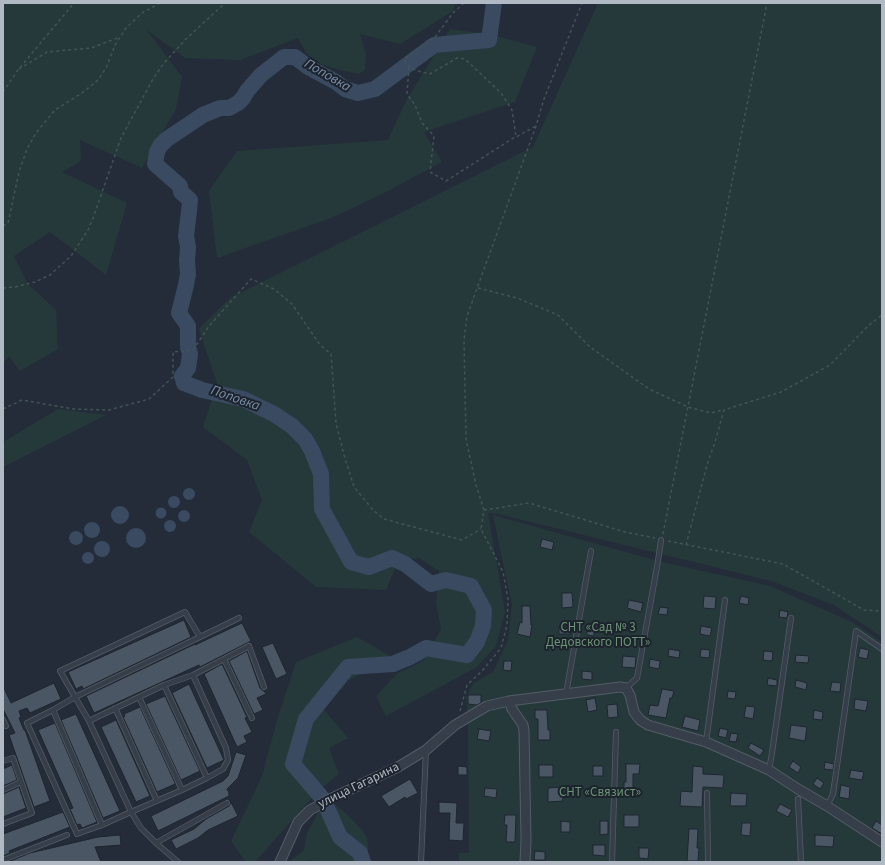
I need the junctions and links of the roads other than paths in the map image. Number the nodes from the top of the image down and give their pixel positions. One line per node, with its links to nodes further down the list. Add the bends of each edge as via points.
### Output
1 (661, 540): 12 (lane, via 637,678)
2 (591, 551): 13 (lane)
3 (725, 600): 24 (lane)
4 (239, 618): 6 (lane)
5 (791, 618): 27 (lane)
6 (200, 637): 14 (lane); 14 (lane, via 185,612 60,671)
7 (882, 649): 36 (lane, via 856,631 833,794)
8 (224, 659): 9 (lane); 11 (lane, via 249,646); 19 (lane)
9 (193, 675): 10 (lane); 28 (lane, via 226,748 228,760 223,769)
10 (164, 685): 15 (lane); 28 (lane)
11 (264, 686)
12 (626, 688): 13 (street, улица Гагарина); 24 (street, via 634,712 640,720 648,725)
13 (566, 694): 16 (street, улица Гагарина)
14 (75, 697): 18 (lane); 21 (lane)
15 (139, 697): 17 (lane); 31 (lane)
16 (509, 702): 25 (street, улица Гагарина, via 487,706 456,725); 47 (street, via 524,731)
17 (115, 708): 21 (lane); 34 (lane)
18 (52, 710): 39 (lane); 39 (lane, via 27,723 77,834)
19 (252, 718)
20 (3, 720): 22 (lane)
21 (89, 720): 37 (lane)
22 (6, 726)
23 (616, 732): 48 (lane)
24 (706, 742): 27 (street)
25 (426, 750): 45 (street, улица Гагарина, via 398,767 310,810 298,822); 46 (lane)
26 (3, 761): 29 (lane, via 13,758)
27 (769, 770): 36 (street)
28 (207, 778): 31 (lane)
29 (21, 782): 30 (lane); 38 (lane, via 32,813)
30 (3, 790)
31 (182, 790): 34 (lane)
32 (707, 793): 49 (lane)
33 (798, 799): 50 (lane)
34 (157, 801): 37 (lane)
35 (227, 803): 42 (lane)
36 (827, 806): 41 (street)
37 (131, 812): 39 (lane); 42 (lane, via 141,828)
38 (3, 824)
39 (102, 825)
40 (67, 835): 43 (lane)
41 (882, 842)
42 (156, 843): 44 (lane)
43 (3, 860)
44 (178, 862)
45 (280, 862)
46 (421, 862)
47 (525, 862)
48 (612, 862)
49 (708, 862)
50 (800, 862)

